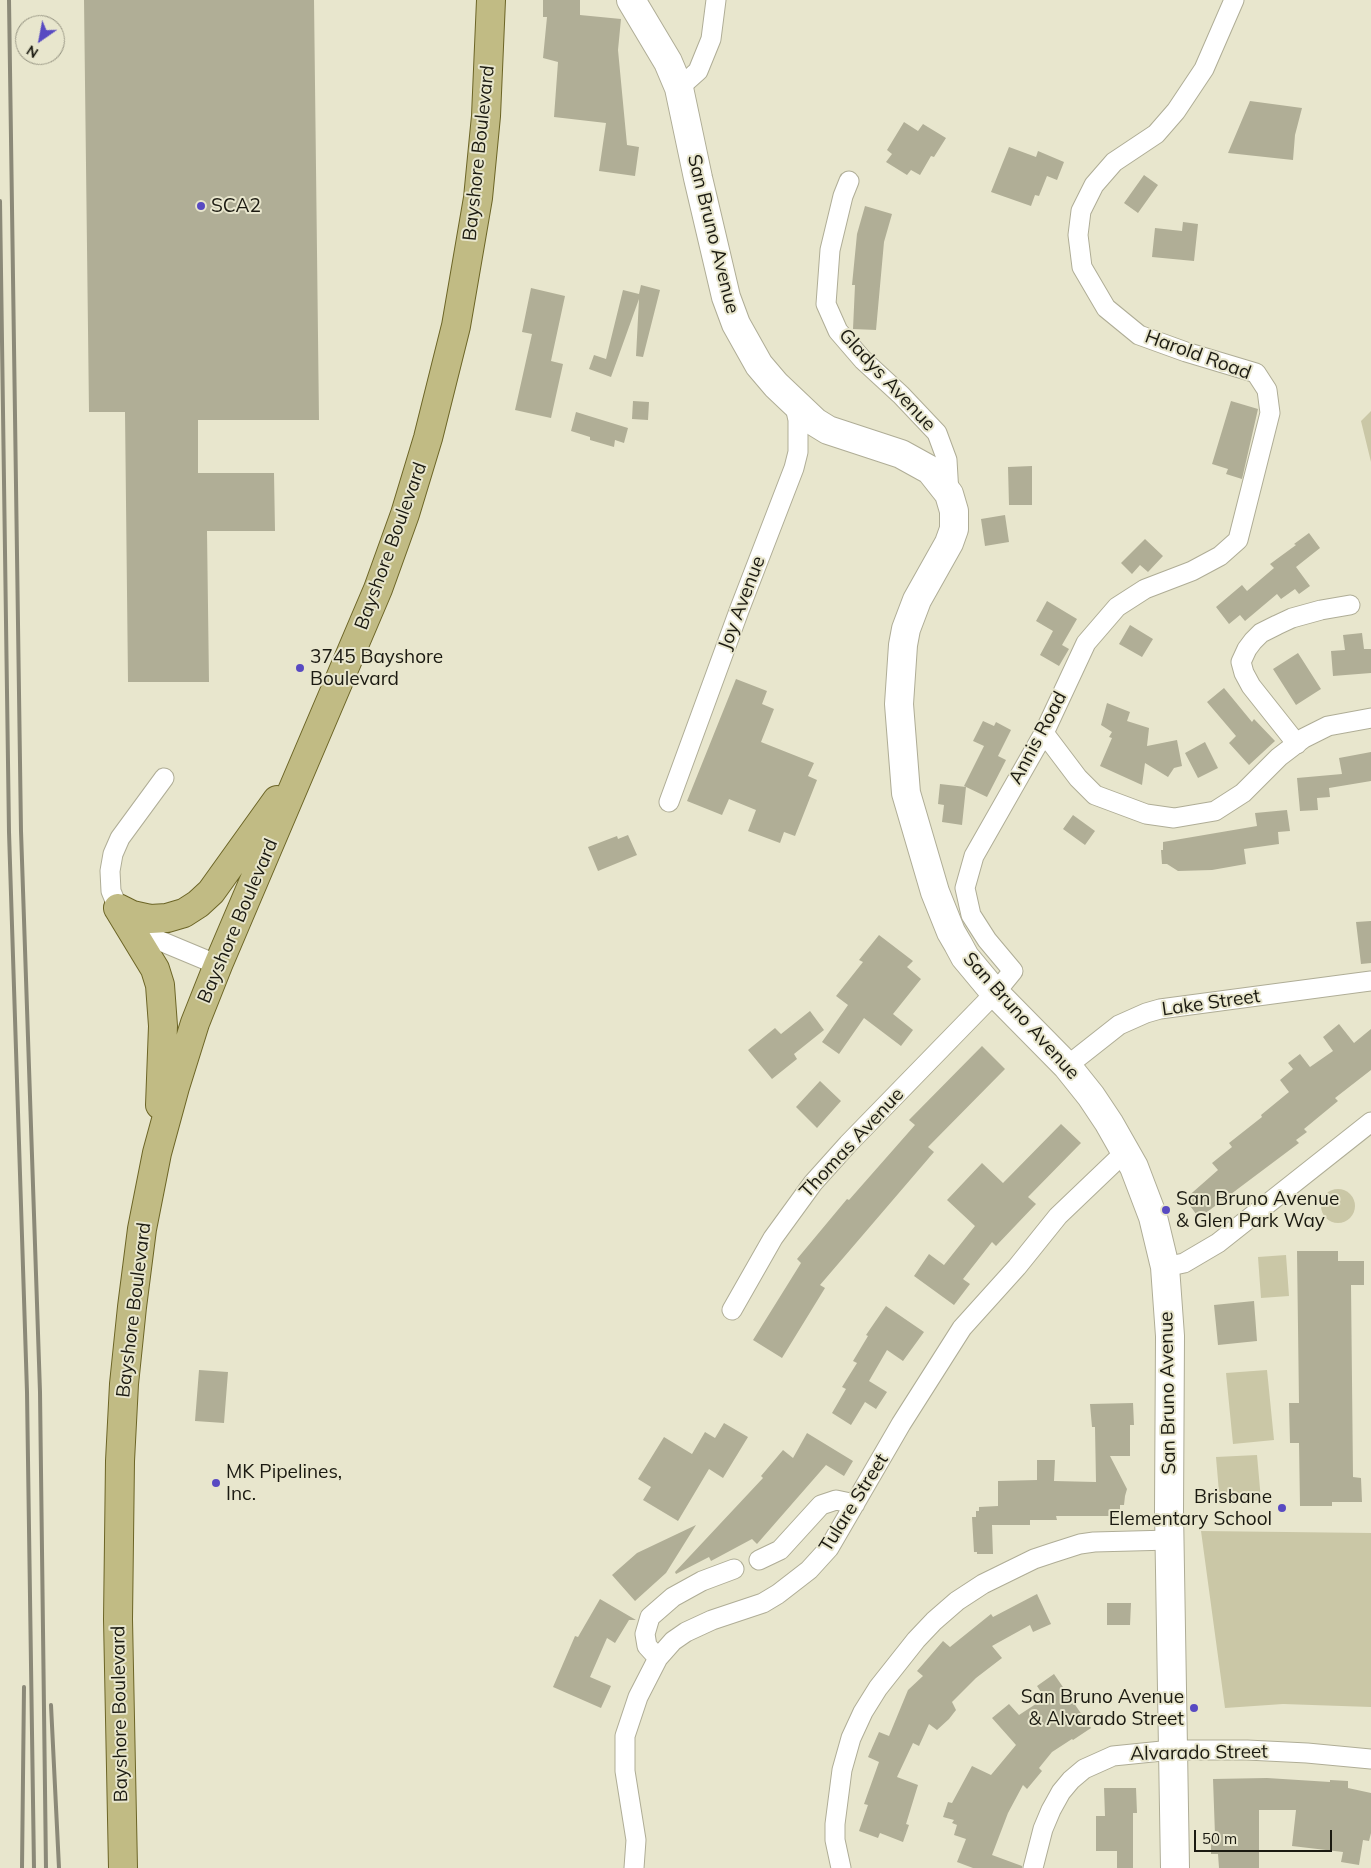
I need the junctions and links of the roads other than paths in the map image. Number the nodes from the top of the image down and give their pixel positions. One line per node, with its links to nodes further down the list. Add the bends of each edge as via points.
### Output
1 (491, 0): 14 (main road, Bayshore Boulevard, via 480,182 447,365 398,535 364,625)
2 (631, 0): 5 (street, San Bruno Avenue)
3 (716, 0): 5 (street, via 711,38 698,71)
4 (1234, 0): 9 (street, Harold Road, via 1204,69 1176,112 1156,134 1114,162 1094,185 1081,211 1078,235 1082,267 1106,308 1139,335 1256,373 1267,390 1270,413)
5 (680, 88): 7 (street, San Bruno Avenue, via 730,310 759,365)
6 (849, 181): 8 (street, Gladys Avenue, via 830,250 826,304 838,331 937,433 947,460)
7 (794, 402): 8 (street, San Bruno Avenue, via 828,430 901,454 930,470); 16 (street, Joy Avenue, via 798,420 798,452 794,468)
8 (949, 494): 20 (street, San Bruno Avenue, via 954,511 954,529 917,600 903,645 899,704 904,778 909,809 951,932 965,957)
9 (1238, 540): 12 (street, Annis Road, via 1220,556 1145,589 1117,608 1086,643)
10 (1350, 605): 13 (street, via 1292,618 1261,633 1241,662 1251,686)
11 (1368, 721): 13 (street, via 1328,726)
12 (1044, 732): 13 (street, via 1095,796 1146,814 1174,818 1216,811 1243,793); 20 (street, Annis Road, via 974,856 965,888 971,915 1013,972)
13 (1297, 744)
14 (307, 758): 17 (main road, via 211,892 198,904 184,913 150,919); 18 (main road, Bayshore Boulevard)
15 (164, 778): 17 (street, via 120,838 113,854 111,890)
16 (669, 802)
17 (118, 908): 18 (street, via 128,920 158,940); 24 (main road, via 155,969 160,985 163,1026)
18 (218, 965): 24 (main road, Bayshore Boulevard, via 195,1024)
19 (1371, 982): 21 (street, Lake Street, via 1146,1012 1119,1025)
20 (995, 993): 21 (street, San Bruno Avenue); 26 (street, Thomas Avenue, via 812,1183 773,1238)
21 (1067, 1066): 23 (street, San Bruno Avenue, via 1091,1096)
22 (1371, 1122): 25 (street, via 1218,1243 1184,1263)
23 (1125, 1152): 25 (street, San Bruno Avenue, via 1154,1217); 27 (street, Tulare Street, via 1058,1216 962,1328)
24 (157, 1153): 34 (main road, Bayshore Boulevard, via 142,1229 132,1307 120,1461 118,1619)
25 (1165, 1267): 28 (street, San Bruno Avenue, via 1170,1336)
26 (732, 1310)
27 (855, 1504): 29 (street, via 836,1500 820,1505 780,1550); 31 (street, Tulare Street, via 829,1548 809,1570 778,1594 750,1609 698,1626 673,1641)
28 (1170, 1540): 32 (street, San Bruno Avenue); 36 (street, via 1094,1542 1034,1559 983,1584 934,1621 878,1688 851,1738 842,1770 835,1824)
29 (759, 1560)
30 (734, 1569): 31 (street, via 673,1597 650,1617 645,1634 647,1646)
31 (658, 1658): 35 (street, Tulare Street, via 638,1697 625,1736 625,1771 636,1840)
32 (1172, 1750): 33 (street, Alvarado Street, via 1308,1753); 37 (street, Alvarado Street, via 1113,1756 1071,1780 1051,1810); 38 (street, San Bruno Avenue)
33 (1371, 1760)
34 (123, 1868)
35 (634, 1868)
36 (841, 1868)
37 (1033, 1868)
38 (1175, 1868)

